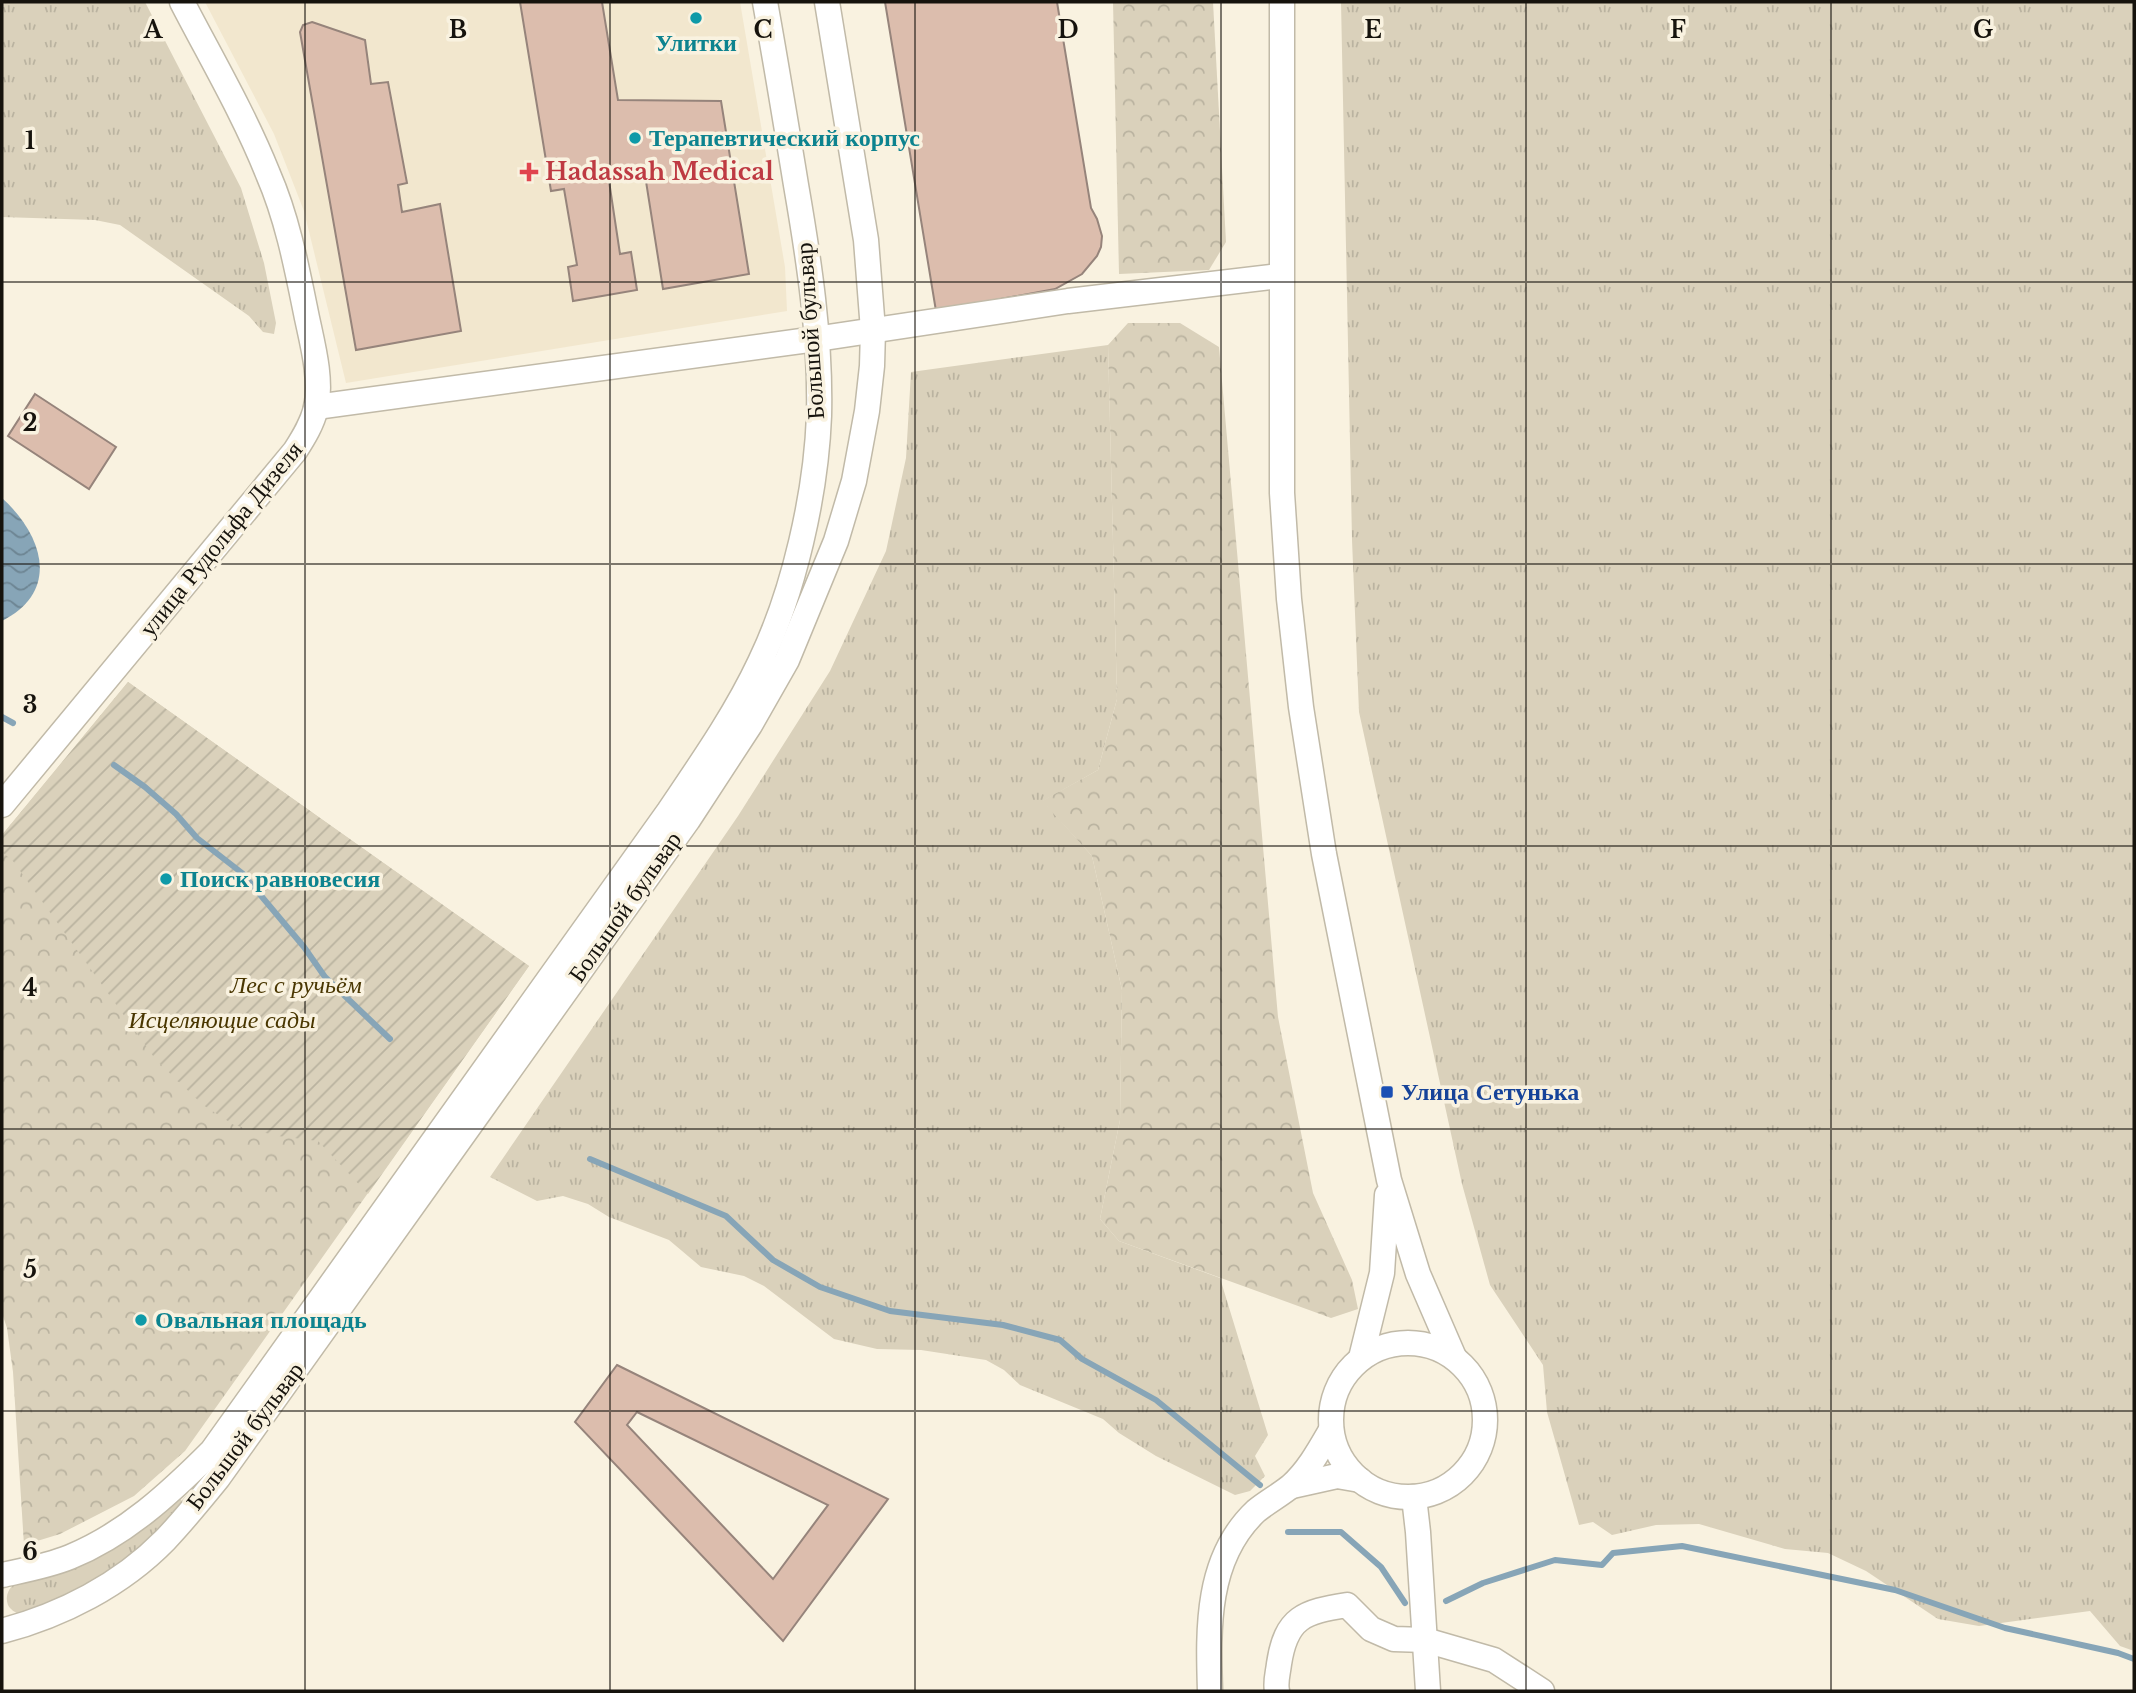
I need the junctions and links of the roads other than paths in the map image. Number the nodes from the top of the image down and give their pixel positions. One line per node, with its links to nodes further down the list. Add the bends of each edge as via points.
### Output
1 (181, 2): 8 (street, улица Рудольфа Дизеля, via 245,121 290,238 312,343)
2 (765, 2): 7 (street, Большой бульвар, via 807,249)
3 (827, 2): 6 (street, Большой бульвар, via 866,240)
4 (1282, 2): 5 (street)
5 (1280, 276): 6 (street, via 1068,300); 10 (street, via 1282,493 1301,707 1324,854)
6 (873, 330): 7 (street); 18 (street, Большой бульвар, via 867,411 854,481 831,553 788,660 688,820 218,1478 165,1540 130,1571 90,1597)
7 (816, 339): 8 (street); 17 (street, Большой бульвар, via 819,416 802,538 786,598 761,660 722,732 212,1451 172,1492 107,1538 40,1567)
8 (316, 407): 9 (street, улица Рудольфа Дизеля, via 295,451)
9 (2, 805)
10 (1389, 1180): 11 (street, via 1418,1274); 12 (street, via 1382,1273)
11 (1454, 1357): 12 (street, via 1433,1346 1408,1342 1383,1346); 16 (street, via 1471,1374 1482,1395 1483,1441 1457,1480 1437,1492)
12 (1361, 1359): 13 (street, via 1334,1396)
13 (1331, 1430): 14 (street, via 1341,1458); 15 (street)
14 (1360, 1480): 15 (street, via 1337,1476); 16 (street, via 1395,1496)
15 (1292, 1486): 20 (street, via 1242,1526 1216,1576)
16 (1414, 1497): 19 (street)
17 (2, 1574)
18 (2, 1631)
19 (1425, 1640): 21 (street, via 1394,1639 1371,1629 1347,1605 1318,1609 1292,1624 1281,1648); 22 (street); 23 (street, via 1494,1660)
20 (1210, 1691)
21 (1277, 1691)
22 (1428, 1691)
23 (1542, 1691)

